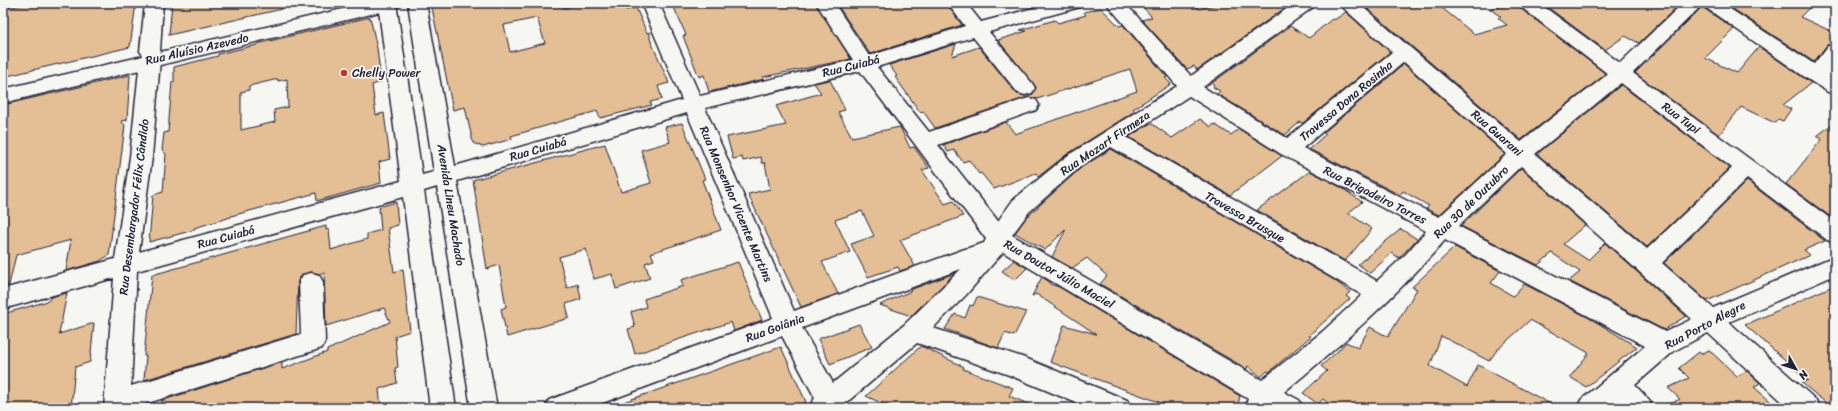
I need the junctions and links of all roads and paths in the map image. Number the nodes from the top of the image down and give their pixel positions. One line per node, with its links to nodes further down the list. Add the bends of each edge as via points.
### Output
1 (154, 3): 18 (street, Rua Desembargador Félix Cândido)
2 (355, 3): 18 (street, Rua Aluísio Azevedo)
3 (389, 3): 18 (street, Rua Aluísio Azevedo); 33 (street)
4 (417, 3): 32 (street, Avenida Lineu Machado)
5 (650, 3): 26 (street, Rua Monsenhor Vicente Martins)
6 (825, 3): 19 (street, Rua Doutor Júlio Maciel)
7 (956, 3): 15 (street)
8 (1074, 3): 15 (street, Rua Cuiabá)
9 (1115, 3): 23 (street, Rua Brigadeiro Torres)
10 (1307, 3): 23 (street, Rua Mozart Firmeza)
11 (1347, 3): 17 (street, Rua Guarani)
12 (1527, 3): 20 (street, Rua Tupi)
13 (1694, 3): 20 (street, Rua 30 de Outubro)
14 (1709, 3): 21 (street)
15 (977, 29): 19 (street, Rua Cuiabá); 28 (street, via 1028,97)
16 (1835, 50): 21 (street)
17 (1404, 52): 29 (street, Travessa Dona Rosinha); 30 (street, Rua Guarani)
18 (150, 56): 22 (street, Rua Aluísio Azevedo); 25 (street, Rua Aluísio Azevedo); 38 (street, Rua Desembargador Félix Cândido, via 141,157)
19 (865, 64): 26 (street, Rua Cuiabá); 28 (street, Rua Doutor Júlio Maciel)
20 (1621, 73): 30 (street, Rua 30 de Outubro); 31 (street, Rua Tupi)
21 (1816, 75): 24 (street)
22 (3, 86)
23 (1189, 87): 27 (street, Rua Mozart Firmeza); 29 (street, Rua Brigadeiro Torres)
24 (1835, 87)
25 (3, 96)
26 (693, 104): 32 (street, Rua Cuiabá); 44 (street, Rua Monsenhor Vicente Martins)
27 (1111, 138): 36 (street, Rua Mozart Firmeza, via 1074,162 1021,206); 41 (street, Travessa Brusque)
28 (926, 141): 36 (street, Rua Doutor Júlio Maciel)
29 (1288, 149): 34 (street, Rua Brigadeiro Torres)
30 (1520, 154): 34 (street, Rua 30 de Outubro); 37 (street, Rua Guarani)
31 (1746, 167): 35 (street, Rua Tupi); 37 (street)
32 (447, 176): 33 (street, Rua Cuiabá); 52 (street, Avenida Lineu Machado)
33 (412, 186): 38 (street, Rua Cuiabá); 51 (street)
34 (1441, 229): 41 (street, Rua 30 de Outubro); 46 (street, Rua Brigadeiro Torres)
35 (1835, 234)
36 (995, 244): 44 (street, Rua Goiânia, via 970,256); 45 (street, Rua Mozart Firmeza, via 958,288); 48 (street, Rua Doutor Júlio Maciel)
37 (1647, 263): 43 (street, Rua Guarani)
38 (126, 265): 42 (street, Rua Cuiabá); 50 (street, Rua Desembargador Félix Cândido)
39 (1835, 265): 43 (street, Rua Porto Alegre)
40 (311, 282): 50 (street, Rua Desembargador Félix Cândido, via 313,341)
41 (1380, 294): 48 (street, Rua 30 de Outubro)
42 (3, 299)
43 (1709, 320): 46 (street, Rua Porto Alegre); 58 (street, Rua Guarani)
44 (788, 323): 49 (street, Rua Monsenhor Vicente Martins); 53 (street, Rua Goiânia)
45 (913, 332): 49 (street, Rua Mozart Firmeza); 54 (street, via 1016,366)
46 (1665, 344): 47 (street, Rua Porto Alegre)
47 (1618, 385): 56 (street, Rua Porto Alegre); 57 (street)
48 (1260, 401): 55 (street, Rua Doutor Júlio Maciel)
49 (826, 404)
50 (117, 405)
51 (443, 408)
52 (484, 408)
53 (558, 408)
54 (1118, 408)
55 (1290, 408)
56 (1590, 408)
57 (1640, 408)
58 (1807, 408)

